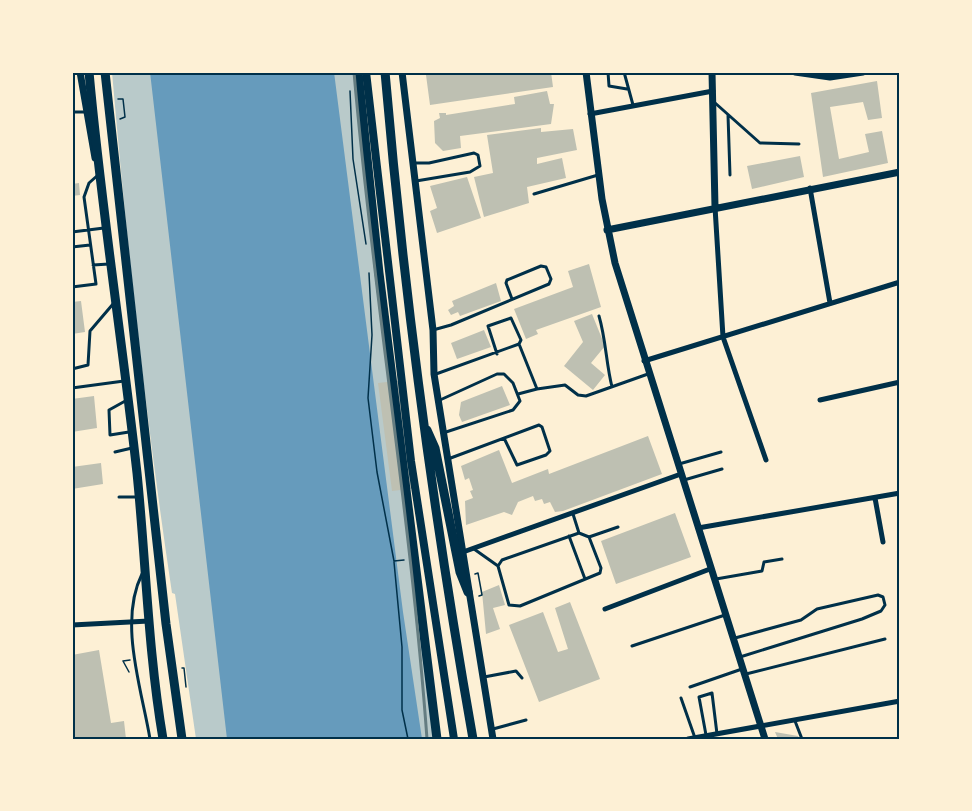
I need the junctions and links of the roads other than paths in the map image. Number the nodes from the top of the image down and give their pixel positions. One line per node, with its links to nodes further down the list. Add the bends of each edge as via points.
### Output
1 (81, 72): 19 (street)
2 (88, 72): 19 (highway)
3 (105, 72): 120 (highway)
4 (358, 72): 121 (highway)
5 (366, 72): 116 (main road, via 410,450)
6 (385, 72): 63 (highway, via 394,184)
7 (402, 72): 23 (street)
8 (586, 72): 20 (street)
9 (608, 72): 14 (lane, via 609,86)
10 (624, 72): 14 (lane)
11 (712, 72): 15 (street)
12 (795, 72): 13 (street, via 830,77)
13 (863, 72)
14 (627, 89): 17 (lane)
15 (713, 91): 16 (street); 17 (street)
16 (713, 100): 21 (lane); 31 (street)
17 (633, 105): 20 (street)
18 (72, 112): 19 (lane)
19 (89, 113): 24 (highway)
20 (590, 114): 26 (street)
21 (728, 115): 22 (lane, via 760,143); 27 (lane)
22 (799, 144)
23 (412, 163): 28 (street); 28 (lane, via 474,153 481,161 470,172)
24 (100, 170): 32 (highway); 33 (lane, via 84,197)
25 (900, 172): 29 (street)
26 (598, 175): 30 (lane); 34 (street)
27 (730, 175)
28 (415, 182): 46 (street)
29 (810, 188): 31 (street); 44 (street)
30 (534, 194)
31 (715, 207): 34 (street); 47 (street)
32 (108, 228): 33 (lane); 38 (highway)
33 (88, 230): 35 (lane); 36 (lane)
34 (607, 230): 50 (street)
35 (72, 232)
36 (90, 245): 37 (lane); 39 (lane)
37 (72, 247)
38 (112, 264): 39 (lane); 43 (highway)
39 (93, 265): 41 (lane, via 96,284)
40 (900, 282): 44 (street)
41 (72, 287)
42 (512, 299): 42 (lane, via 550,283 546,267 506,281); 46 (lane)
43 (117, 301): 51 (lane, via 90,331 88,365); 54 (highway)
44 (830, 303): 47 (street)
45 (599, 316): 56 (lane)
46 (433, 330): 52 (street)
47 (723, 337): 50 (street); 71 (street)
48 (519, 344): 49 (lane); 49 (lane, via 513,319 489,325); 58 (lane)
49 (496, 354): 52 (lane)
50 (644, 361): 53 (street)
51 (72, 369)
52 (435, 374): 61 (street)
53 (648, 374): 56 (lane); 72 (street)
54 (126, 381): 57 (lane); 60 (highway)
55 (900, 382): 62 (street)
56 (612, 387): 58 (lane, via 582,396 565,385)
57 (72, 388)
58 (537, 389): 59 (lane)
59 (518, 394): 61 (lane, via 510,376 496,374); 65 (lane, via 519,401 513,410)
60 (128, 399): 64 (highway); 64 (lane, via 109,410 110,435)
61 (438, 400): 65 (street)
62 (820, 400)
63 (425, 428): 94 (highway, via 435,448 461,578); 122 (highway)
64 (132, 431): 67 (highway)
65 (444, 433): 70 (street)
66 (504, 438): 66 (lane, via 541,426 550,451 517,465); 70 (lane)
67 (134, 448): 68 (lane); 77 (highway)
68 (115, 452)
69 (722, 452): 72 (lane)
70 (446, 459): 87 (street)
71 (766, 460)
72 (678, 465): 74 (street)
73 (722, 469): 74 (lane)
74 (682, 477): 79 (street); 81 (street)
75 (900, 493): 78 (street)
76 (119, 496): 77 (lane)
77 (139, 497): 90 (highway)
78 (875, 498): 81 (street); 85 (street)
79 (572, 512): 82 (lane); 86 (street)
80 (618, 527): 84 (lane)
81 (698, 528): 91 (street)
82 (579, 533): 83 (lane); 84 (lane)
83 (569, 536): 89 (lane, via 502,560); 92 (lane)
84 (590, 537): 92 (lane, via 601,571)
85 (883, 542)
86 (474, 549): 87 (street); 89 (lane)
87 (463, 552): 94 (street)
88 (782, 559): 93 (lane, via 764,562 762,571)
89 (498, 566): 92 (lane, via 512,607)
90 (147, 569): 97 (lane, via 138,584); 98 (highway)
91 (710, 569): 93 (street); 95 (street)
92 (585, 579)
93 (714, 580): 96 (street)
94 (468, 592): 105 (street)
95 (605, 609)
96 (725, 615): 100 (street); 102 (lane)
97 (133, 620): 98 (street); 99 (street); 118 (lane)
98 (149, 621): 119 (highway)
99 (72, 625)
100 (732, 638): 103 (street); 103 (lane, via 801,620 817,609 872,596 882,597 885,605 881,611 862,619)
101 (885, 639): 104 (lane)
102 (632, 646)
103 (738, 658): 104 (street)
104 (743, 672): 107 (lane); 112 (street)
105 (482, 678): 106 (lane, via 510,670); 113 (street)
106 (522, 678)
107 (690, 687)
108 (681, 698): 117 (lane)
109 (900, 701): 111 (street)
110 (526, 720): 113 (lane)
111 (795, 721): 112 (street); 126 (lane)
112 (760, 727): 114 (street); 125 (street)
113 (491, 730): 123 (street)
114 (717, 734): 115 (street); 115 (lane, via 712,693 699,697)
115 (706, 736): 117 (street)
116 (453, 737)
117 (695, 738): 124 (street)
118 (150, 739)
119 (163, 739)
120 (182, 739)
121 (437, 739)
122 (473, 739)
123 (493, 739)
124 (688, 739)
125 (765, 739)
126 (802, 739)

